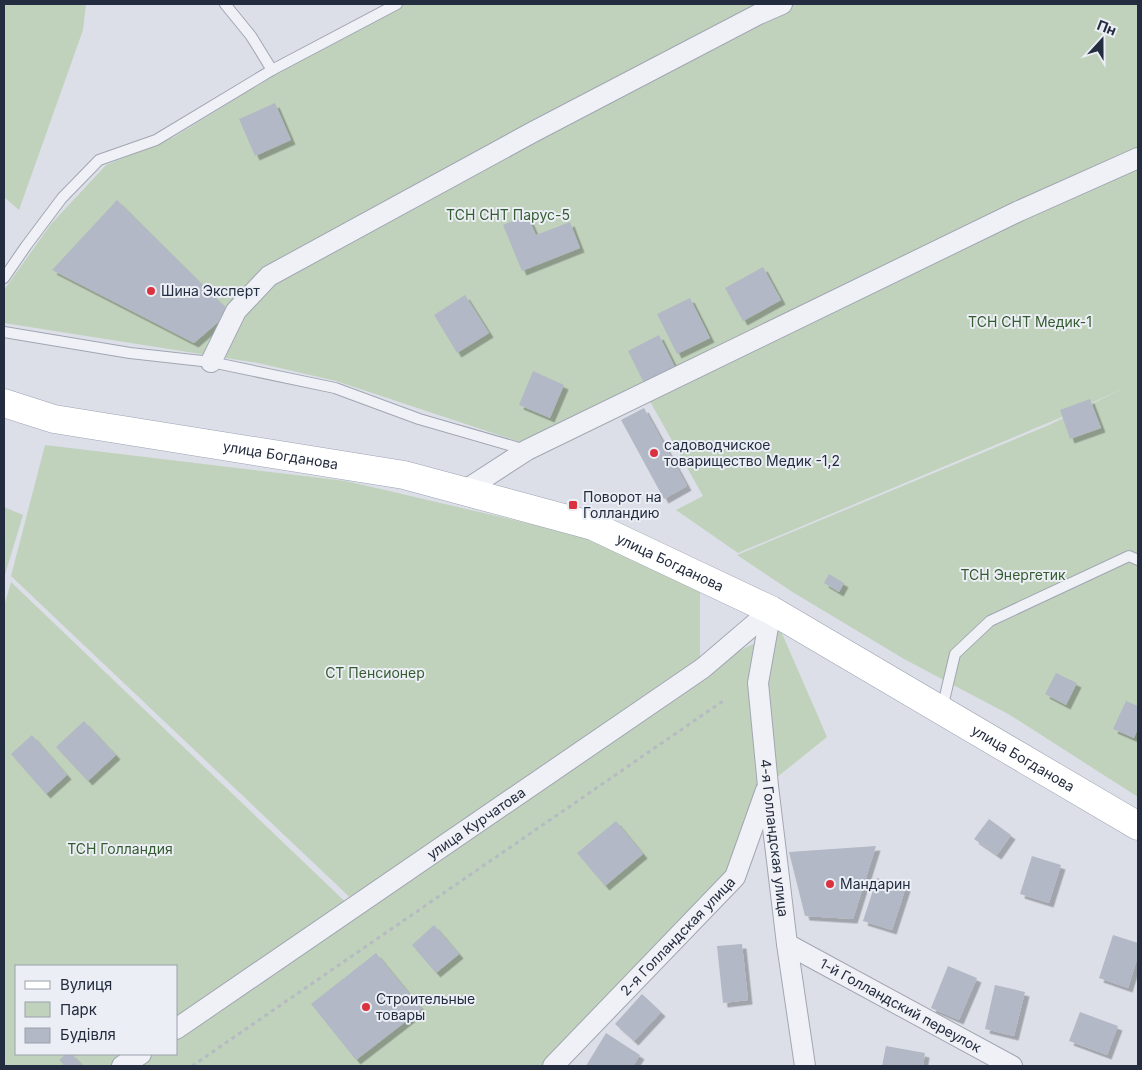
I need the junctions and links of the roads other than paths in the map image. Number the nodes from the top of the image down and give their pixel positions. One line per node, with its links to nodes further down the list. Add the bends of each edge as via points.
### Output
1 (225, 4): 4 (lane)
2 (397, 4): 4 (lane)
3 (782, 4): 8 (street, via 533,132 269,276 236,311)
4 (272, 70): 6 (lane, via 156,140 100,160 62,198)
5 (1138, 158): 10 (street, via 1019,211)
6 (4, 278)
7 (4, 332): 8 (lane, via 130,353)
8 (211, 362): 10 (lane, via 334,388 419,420)
9 (4, 403): 11 (main road, улица Богданова, via 54,418 404,475)
10 (527, 450): 11 (street)
11 (464, 491): 13 (main road, улица Богданова, via 593,526)
12 (1138, 560): 14 (lane, via 1129,556 990,621 955,654)
13 (772, 610): 14 (main road, улица Богданова); 15 (street, 4-я Голландская улица, via 758,683); 18 (street, улица Курчатова, via 703,668)
14 (942, 710): 16 (main road, улица Богданова)
15 (768, 786): 17 (street, 4-я Голландская улица); 21 (street, 2-я Голландская улица, via 735,876)
16 (1138, 826)
17 (788, 944): 22 (street, 4-я Голландская улица); 23 (street, 1-й Голландский переулок)
18 (178, 1028)
19 (139, 1055): 20 (street)
20 (122, 1066)
21 (553, 1066)
22 (805, 1066)
23 (1012, 1066)

